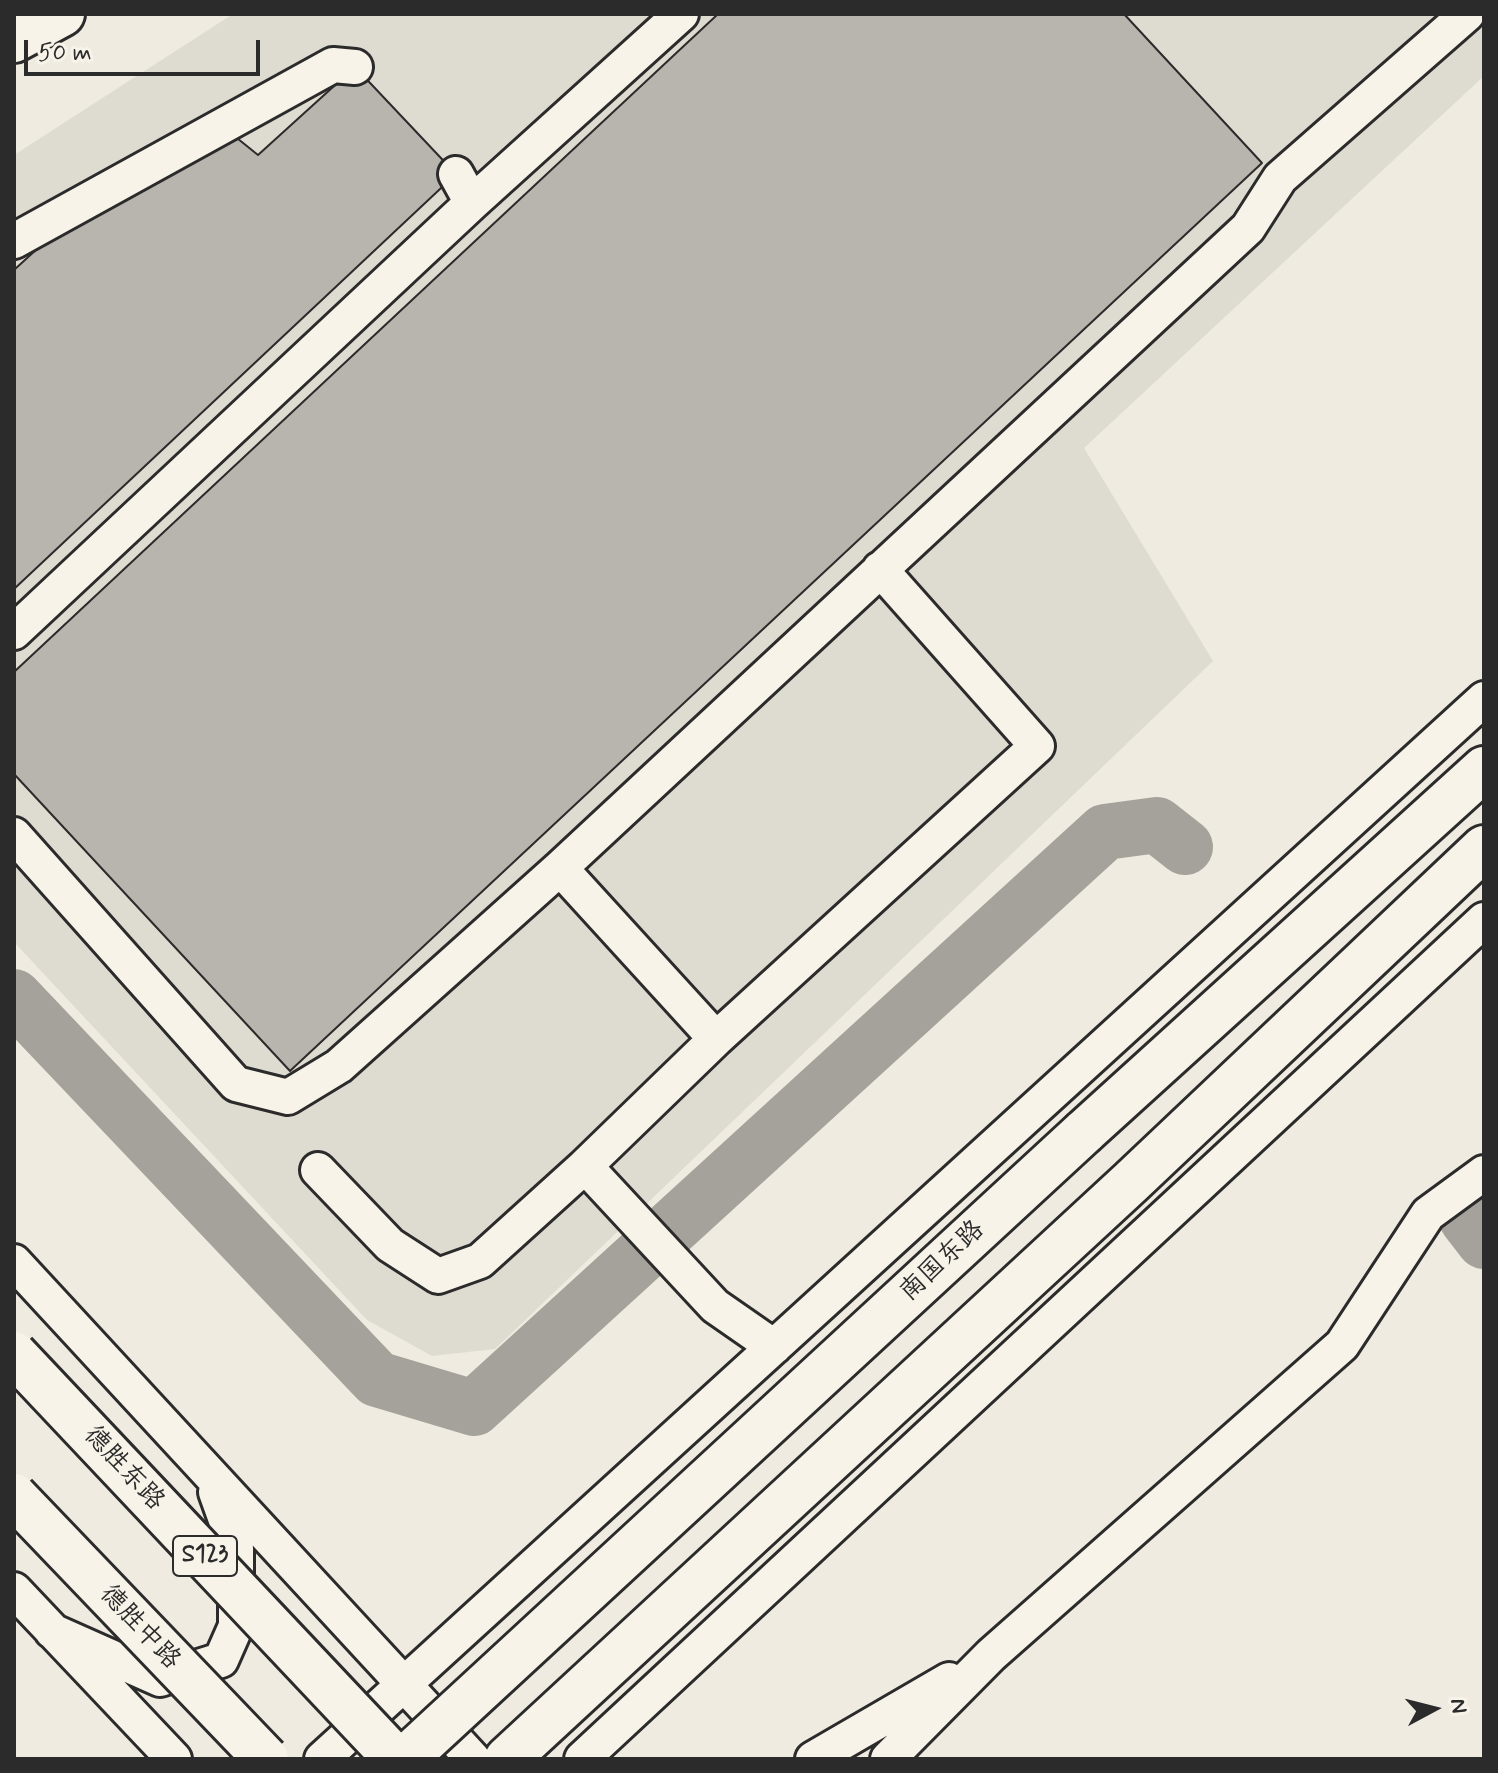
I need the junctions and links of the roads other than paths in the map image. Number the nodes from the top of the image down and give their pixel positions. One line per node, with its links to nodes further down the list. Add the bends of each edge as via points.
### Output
1 (62, 14): 4 (main road)
2 (681, 14): 8 (street, via 464,188)
3 (1467, 14): 7 (street, via 1280,178 1248,228)
4 (14, 40)
5 (355, 67): 6 (street, via 333,65)
6 (14, 241)
7 (880, 569): 13 (street); 15 (street, via 1037,746)
8 (14, 632)
9 (1484, 699): 20 (street)
10 (1484, 769): 32 (main road, 南国东路, bridge)
11 (14, 835): 13 (street, via 236,1084 288,1097 339,1066)
12 (1484, 848): 34 (main road)
13 (560, 868): 15 (street)
14 (1484, 920): 35 (street)
15 (716, 1039): 16 (street)
16 (585, 1166): 17 (street, via 480,1261 438,1276 390,1245); 20 (street, via 715,1306)
17 (318, 1170)
18 (1484, 1173): 26 (street, via 1428,1214 1342,1345)
19 (14, 1262): 22 (street)
20 (774, 1347): 27 (street)
21 (14, 1354): 31 (main road, 德胜东路 / S123, bridge)
22 (210, 1476): 25 (street, via 236,1548 236,1626 221,1660 160,1679); 27 (street)
23 (14, 1496): 29 (main road, 德胜中路, bridge)
24 (14, 1590): 25 (street)
25 (52, 1631): 28 (street)
26 (991, 1655): 36 (street); 37 (street)
27 (403, 1686): 30 (street); 33 (street)
28 (174, 1759)
29 (266, 1759)
30 (322, 1759)
31 (396, 1759)
32 (405, 1759)
33 (473, 1759)
34 (507, 1759)
35 (582, 1759)
36 (813, 1759)
37 (888, 1759)

